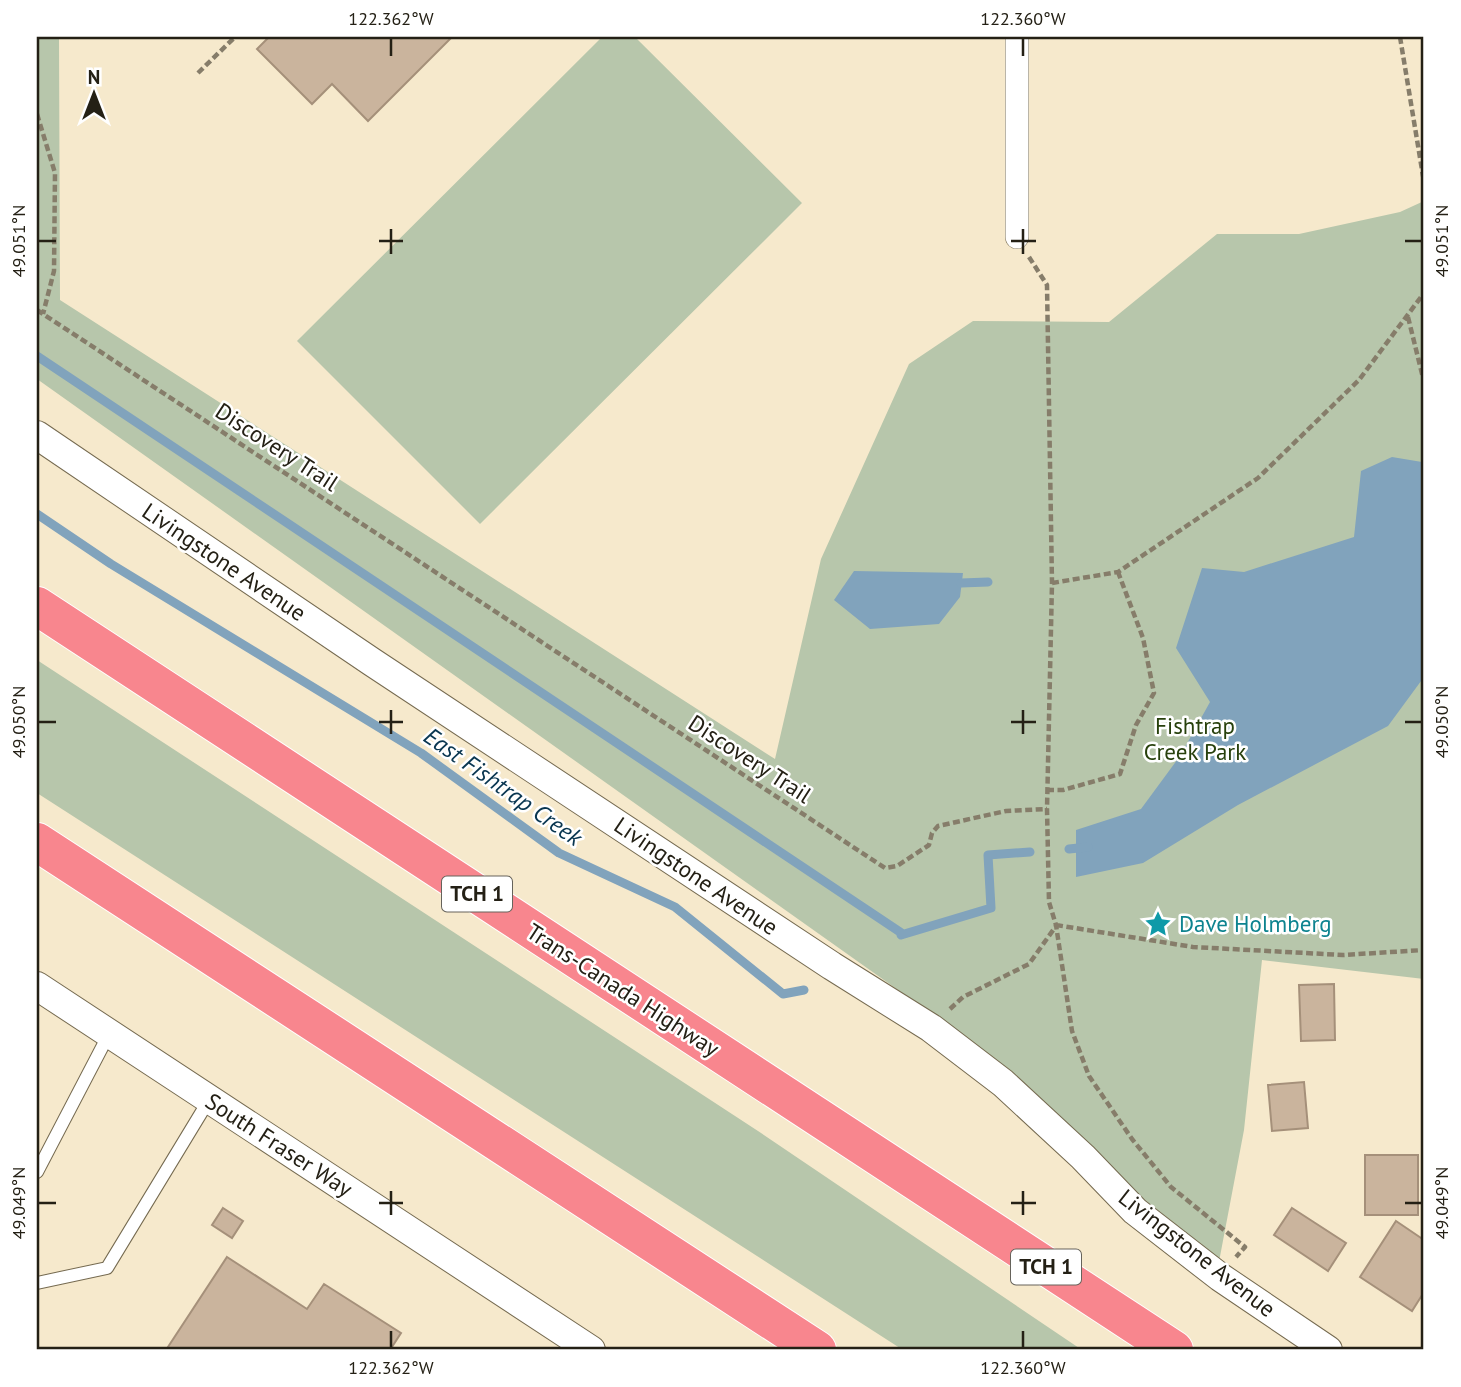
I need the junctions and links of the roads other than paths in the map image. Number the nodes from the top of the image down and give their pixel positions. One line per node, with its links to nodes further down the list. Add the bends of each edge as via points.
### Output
1 (1017, 37): 2 (street)
2 (1017, 237)
3 (37, 435): 14 (street, Livingstone Avenue, via 372,662 931,1028 1003,1083 1135,1211 1220,1277)
4 (37, 606): 13 (highway, Trans-Canada Highway / TCH 1)
5 (37, 842): 12 (highway)
6 (37, 986): 7 (street, South Fraser Way)
7 (109, 1033): 8 (street, South Fraser Way); 9 (lane)
8 (209, 1099): 10 (lane, via 107,1268); 11 (street, South Fraser Way)
9 (37, 1172)
10 (37, 1283)
11 (591, 1350)
12 (817, 1350)
13 (1174, 1350)
14 (1328, 1350)

